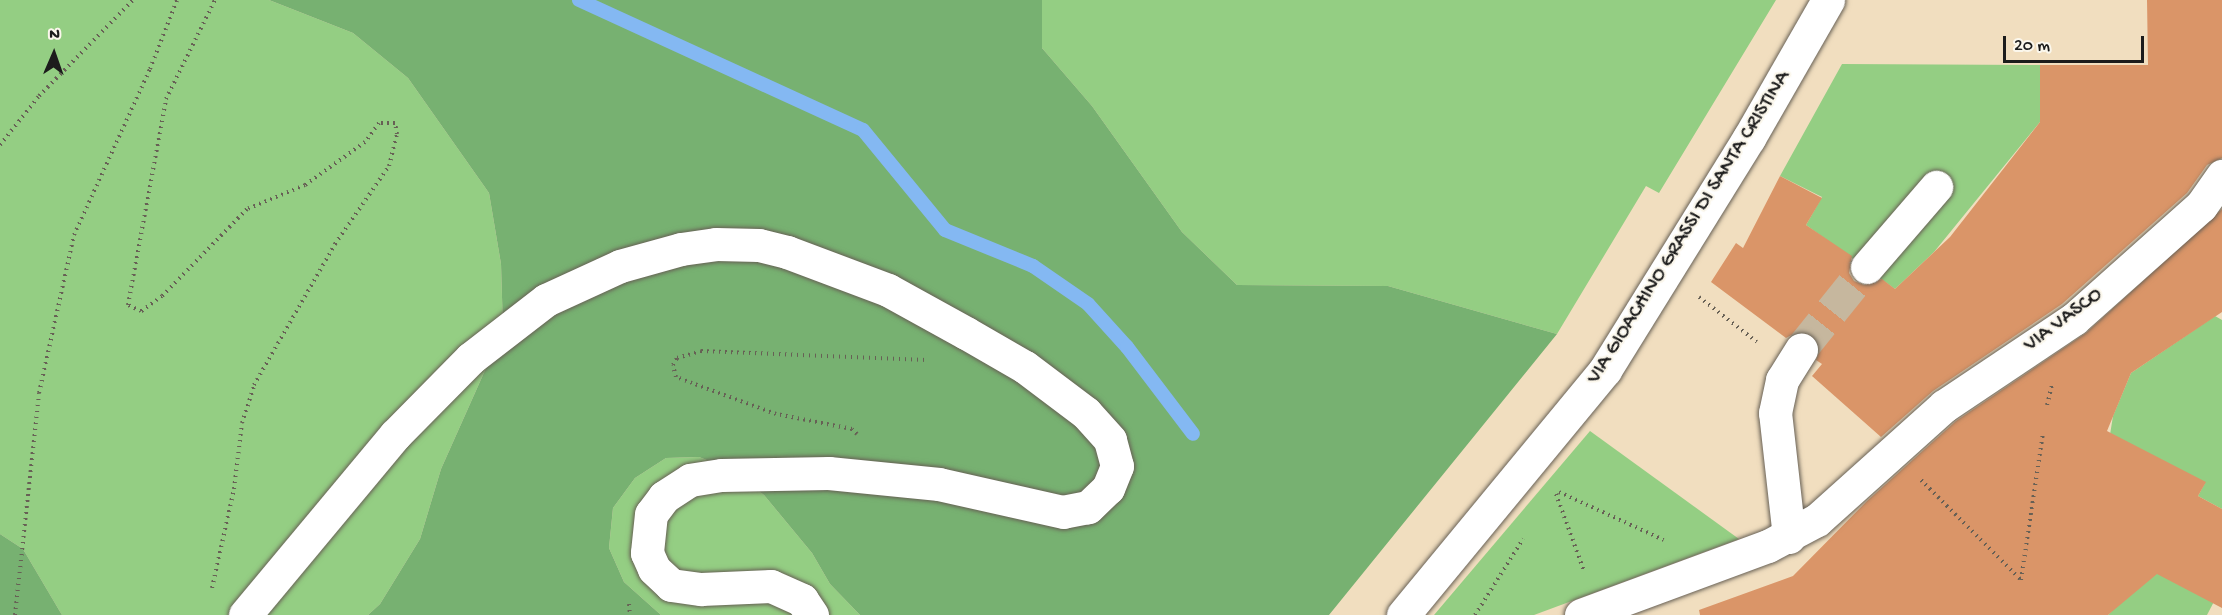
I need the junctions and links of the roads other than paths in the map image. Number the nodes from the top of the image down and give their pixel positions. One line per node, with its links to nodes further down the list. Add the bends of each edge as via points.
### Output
1 (1828, 0): 10 (street, VIA GIOACHINO GRASSI DI SANTA CRISTINA, via 1605,370)
2 (2222, 176): 6 (street, VIA VASCO, via 2201,206 2074,319 1944,406 1824,514)
3 (1936, 187): 4 (street)
4 (1867, 267)
5 (1795, 358): 6 (street, via 1777,397 1775,431)
6 (1789, 537): 7 (street, VIA VASCO)
7 (1589, 612)
8 (244, 615): 9 (street, via 395,435 471,358 546,300 620,266 681,249 717,244 759,245 787,252 888,290 1025,367 1086,413 1110,440 1117,465 1108,488 1088,507 1063,512 939,484 829,474 721,475 690,480 664,497 651,514 647,553 654,569 671,585 701,589 771,586 802,600)
9 (812, 615)
10 (1402, 615)

